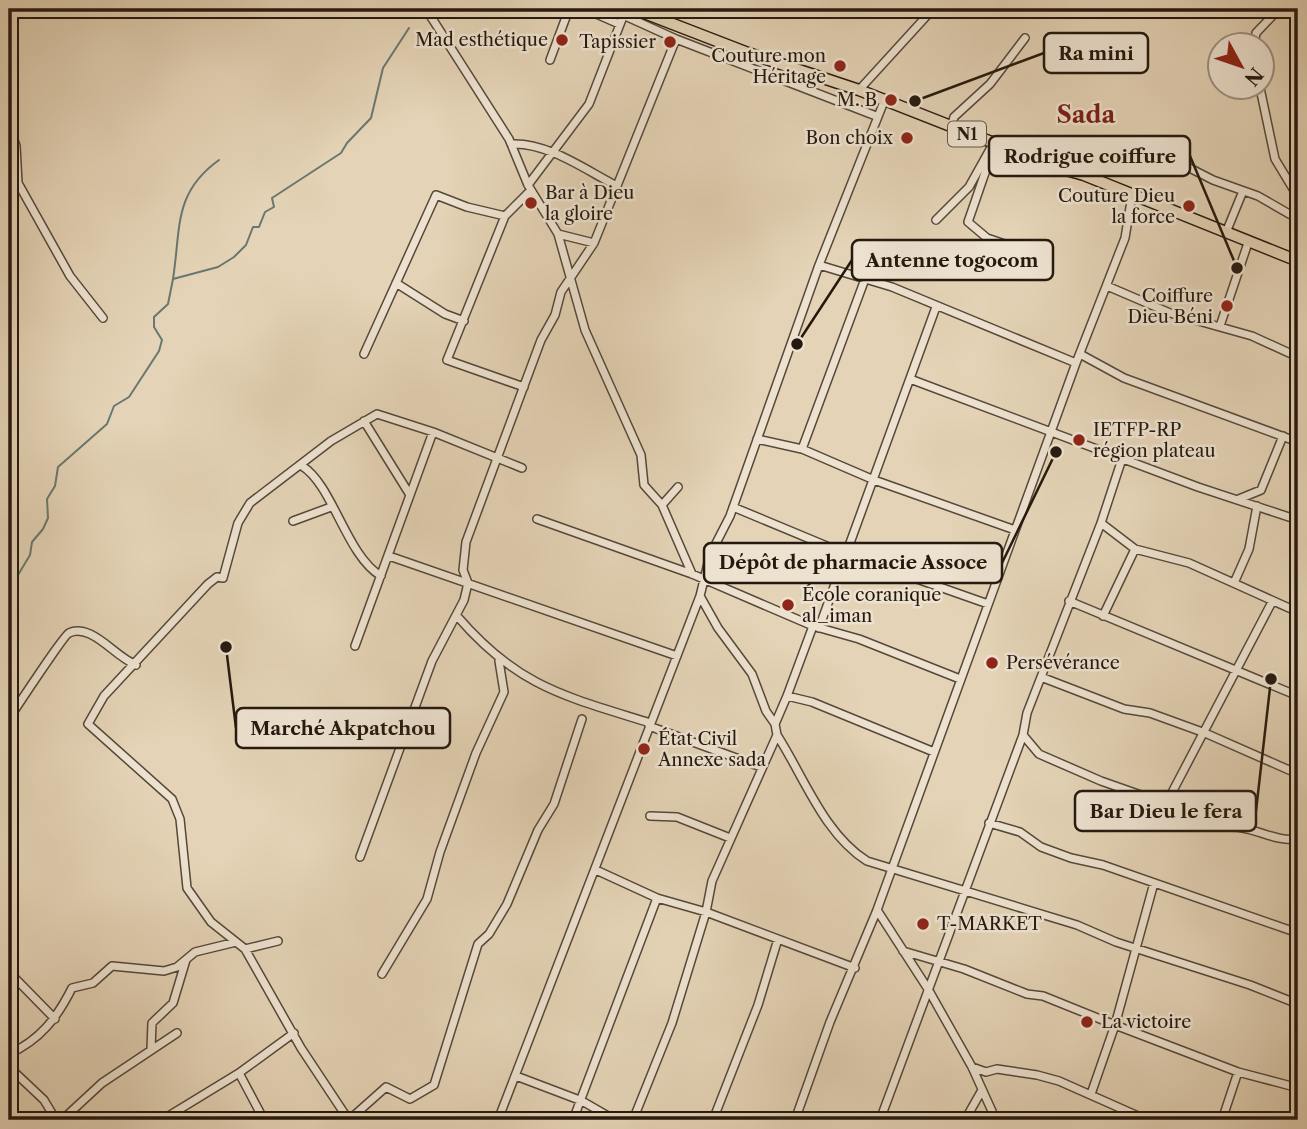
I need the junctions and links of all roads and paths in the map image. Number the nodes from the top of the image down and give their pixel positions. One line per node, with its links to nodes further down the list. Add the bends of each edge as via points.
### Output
1 (361, 9): 2 (street)
2 (417, 9)
3 (426, 9): 27 (street)
4 (569, 9): 19 (street)
5 (584, 9): 14 (street)
6 (634, 9): 18 (highway, N1)
7 (836, 9): 8 (street)
8 (851, 9)
9 (917, 9): 13 (street)
10 (933, 9): 13 (street)
11 (1276, 10): 15 (street)
12 (624, 12): 14 (street); 17 (street)
13 (926, 16): 21 (street)
14 (619, 24): 29 (street, via 589,104)
15 (1257, 32)
16 (1025, 38): 26 (street, via 990,84 954,117)
17 (676, 39): 20 (street); 33 (street)
18 (748, 53): 20 (street); 21 (highway, N1)
19 (550, 60)
20 (737, 63): 24 (street)
21 (859, 90): 22 (highway, N1)
22 (885, 99): 24 (street); 26 (highway, N1)
23 (1263, 102): 38 (street, via 1275,159)
24 (876, 116): 48 (street)
25 (9, 126): 32 (street, via 16,146)
26 (951, 128): 28 (highway, N1)
27 (511, 144): 29 (street); 34 (street)
28 (993, 144): 30 (street); 37 (highway, N1)
29 (551, 152): 33 (street); 34 (street)
30 (986, 158): 41 (street, via 969,187); 46 (street, via 968,222 987,238)
31 (1174, 160): 36 (street)
32 (18, 183): 35 (street); 54 (street, via 70,276)
33 (615, 185): 45 (street)
34 (530, 187): 39 (street); 43 (street)
35 (9, 190)
36 (1242, 191): 40 (street); 42 (street)
37 (1132, 195): 42 (highway, N1); 52 (street, via 1125,238)
38 (1298, 197)
39 (505, 216): 51 (street, via 436,195); 55 (street)
40 (1298, 219)
41 (936, 220)
42 (1227, 230): 44 (highway, N1)
43 (558, 234): 45 (street); 49 (street)
44 (1250, 239): 47 (highway, N1); 56 (street)
45 (593, 243): 49 (street)
46 (1037, 255)
47 (1298, 261)
48 (819, 265): 50 (street); 67 (street)
49 (570, 276): 62 (street); 78 (street, via 585,330 641,455 644,485)
50 (865, 279): 53 (street); 69 (street)
51 (396, 284): 55 (street); 57 (street)
52 (1107, 285): 56 (street, via 1170,313); 58 (street)
53 (936, 307): 60 (street); 61 (street)
54 (103, 318)
55 (464, 321): 62 (street, via 447,360)
56 (1220, 326): 59 (street)
57 (364, 354)
58 (1080, 355): 60 (street); 66 (street, via 1124,378)
59 (1298, 357)
60 (1076, 363): 65 (street)
61 (910, 379): 65 (street); 74 (street)
62 (524, 387): 70 (street)
63 (364, 421): 64 (street, via 377,414); 72 (street); 76 (street)
64 (433, 432): 70 (street); 76 (street)
65 (1052, 433): 71 (street); 86 (street)
66 (1283, 436): 68 (street); 77 (street, via 1261,490)
67 (757, 439): 69 (street); 81 (street)
68 (1298, 442)
69 (802, 449): 74 (street)
70 (496, 459): 73 (street); 93 (street, via 464,549)
71 (1122, 459): 77 (street); 85 (street)
72 (302, 466): 80 (street, via 316,477); 106 (street, via 250,503 238,523 223,578 208,584)
73 (522, 468)
74 (874, 481): 86 (street); 88 (street)
75 (678, 486): 78 (street)
76 (410, 495): 89 (street)
77 (1238, 500): 79 (street)
78 (662, 505): 90 (street)
79 (1257, 506): 83 (street); 94 (street, via 1249,549)
80 (331, 507): 84 (street); 91 (street, via 368,566)
81 (733, 507): 88 (street); 92 (street)
82 (537, 519): 90 (street)
83 (1298, 520)
84 (293, 521)
85 (1101, 523): 87 (street); 96 (street)
86 (1016, 530): 98 (street)
87 (1135, 549): 94 (street, via 1189,563); 101 (street)
88 (846, 554): 98 (street); 102 (street)
89 (389, 556): 91 (street); 93 (street)
90 (692, 574): 92 (street)
91 (381, 576): 103 (street)
92 (703, 579): 95 (street); 102 (street)
93 (468, 583): 100 (street); 104 (street)
94 (1234, 583): 97 (street)
95 (700, 596): 104 (street); 114 (street, via 752,674)
96 (1069, 601): 101 (street); 108 (street)
97 (1272, 602): 99 (street); 107 (street)
98 (988, 604): 109 (street)
99 (1298, 612)
100 (457, 616): 105 (street); 127 (street, via 432,661)
101 (1103, 617): 107 (street)
102 (816, 627): 109 (street); 110 (street)
103 (355, 646)
104 (677, 656): 115 (street)
105 (499, 661): 115 (street, via 547,690); 146 (street, via 504,692 476,753 427,899)
106 (136, 665): 112 (street, via 89,634 70,632); 138 (street, via 104,696 88,724 172,799 180,819 187,888 211,922)
107 (1233, 670): 111 (street); 116 (street)
108 (1041, 677): 116 (street); 118 (street)
109 (960, 679): 119 (street)
110 (788, 696): 114 (street); 119 (street)
111 (1298, 696)
112 (9, 719)
113 (582, 719): 165 (street, via 554,804 507,904 478,944 435,1085 410,1099 386,1087)
114 (775, 724): 117 (street)
115 (649, 725): 120 (street); 129 (street)
116 (1205, 733): 121 (street); 122 (street)
117 (777, 735): 120 (street); 128 (street, via 842,842 867,861)
118 (1023, 735): 122 (street, via 1039,754 1101,781); 124 (street)
119 (934, 752): 128 (street)
120 (761, 767): 125 (street)
121 (1298, 774)
122 (1167, 802): 126 (street, via 1266,837)
123 (650, 816): 125 (street, via 677,817)
124 (989, 822): 130 (street, via 1020,832 1071,859); 131 (street)
125 (730, 838): 134 (street, via 712,881)
126 (1298, 839)
127 (360, 857)
128 (891, 866): 131 (street); 133 (street)
129 (596, 870): 132 (street); 159 (street)
130 (1154, 883): 135 (street); 140 (street)
131 (965, 892): 140 (street, via 1077,925); 143 (street)
132 (657, 898): 134 (street); 163 (street)
133 (877, 910): 141 (street); 144 (street)
134 (706, 912): 136 (street); 173 (street, via 672,1023)
135 (1298, 933)
136 (778, 939): 144 (street); 174 (street)
137 (278, 941): 139 (street)
138 (236, 942): 139 (street); 142 (street, via 195,952)
139 (245, 948): 152 (street)
140 (1137, 949): 148 (street); 150 (street)
141 (903, 951): 143 (street); 147 (street)
142 (187, 960): 149 (street, via 164,971 112,966 93,982 72,988); 153 (street, via 173,1003 152,1023)
143 (939, 962): 147 (street); 150 (street)
144 (855, 968): 175 (street)
145 (9, 972): 149 (street)
146 (382, 974)
147 (928, 989): 156 (street); 176 (street)
148 (1298, 1004)
149 (55, 1019): 154 (street, via 27,1045)
150 (1115, 1025): 157 (street); 162 (street)
151 (177, 1033): 153 (street)
152 (294, 1033): 158 (street); 165 (street)
153 (151, 1049): 167 (street, via 102,1083)
154 (9, 1054)
155 (9, 1067): 166 (street, via 44,1100)
156 (972, 1067): 161 (street); 162 (street, via 1037,1074)
157 (1238, 1072): 160 (street); 180 (street)
158 (239, 1073): 168 (street); 169 (street)
159 (516, 1076): 163 (street); 170 (street)
160 (1298, 1085)
161 (982, 1090): 177 (street); 178 (street)
162 (1091, 1094): 164 (street)
163 (582, 1101): 171 (street); 172 (street)
164 (1134, 1118): 179 (street)
165 (349, 1119)
166 (56, 1120)
167 (62, 1120)
168 (162, 1120)
169 (264, 1120)
170 (498, 1120)
171 (573, 1120)
172 (615, 1120)
173 (633, 1120)
174 (713, 1120)
175 (795, 1120)
176 (880, 1120)
177 (965, 1120)
178 (996, 1120)
179 (1147, 1120)
180 (1222, 1120)

